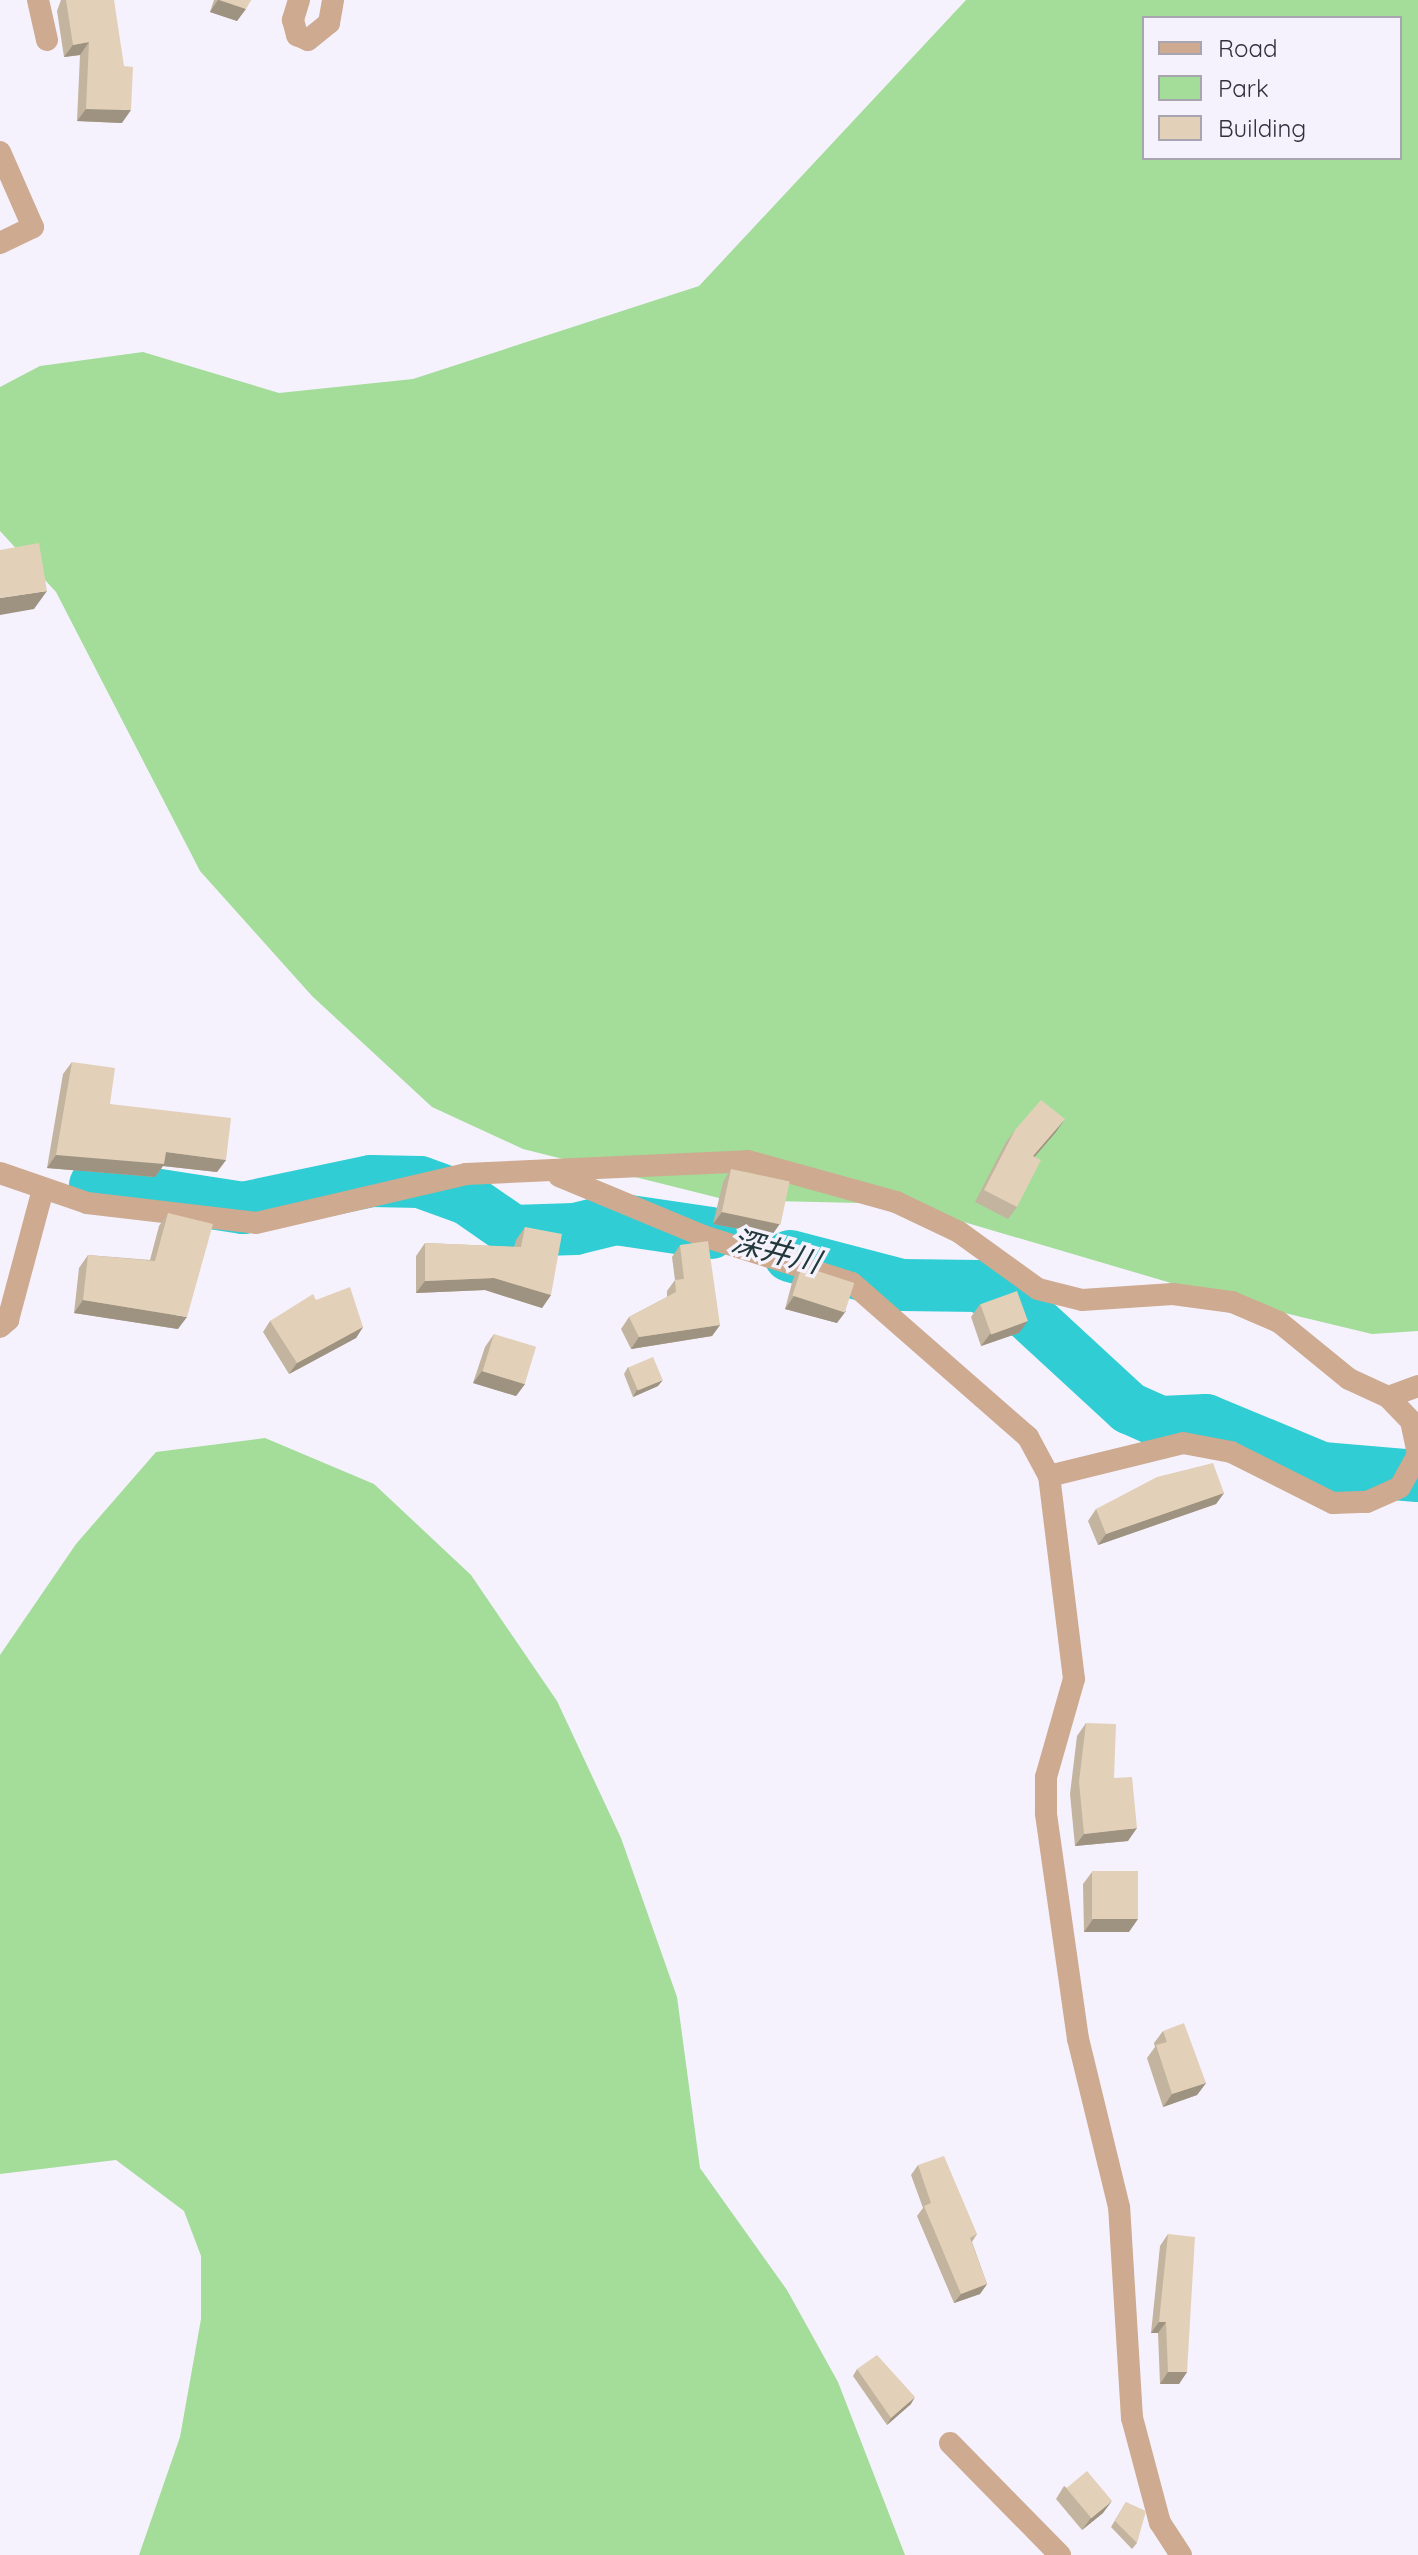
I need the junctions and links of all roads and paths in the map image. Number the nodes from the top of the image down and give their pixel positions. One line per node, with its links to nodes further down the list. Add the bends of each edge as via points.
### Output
1 (38, 0): 4 (street)
2 (299, 0): 3 (street, via 293,20 297,35 308,40 329,23)
3 (333, 0)
4 (47, 40)
5 (0, 152): 6 (street, via 33,227)
6 (0, 243)
7 (0, 1173): 9 (street)
8 (552, 1173): 9 (street, via 466,1174 256,1223 215,1223 163,1207); 12 (street, via 748,1161 806,1175 896,1202 959,1232 1038,1289 1082,1300 1173,1294 1232,1302 1279,1322 1349,1379); 14 (street, via 703,1236 852,1283 1028,1437)
9 (42, 1193): 10 (street, via 13,1306)
10 (0, 1327)
11 (1418, 1386): 12 (street)
12 (1388, 1397): 13 (street, via 1411,1421)
13 (1418, 1454): 14 (street, via 1400,1487 1367,1502 1333,1503 1231,1452 1183,1443)
14 (1049, 1476): 17 (street, via 1074,1679 1046,1777 1046,1813 1078,2039 1119,2207 1132,2418 1160,2523)
15 (950, 2443): 16 (street)
16 (1060, 2555)
17 (1181, 2555)

